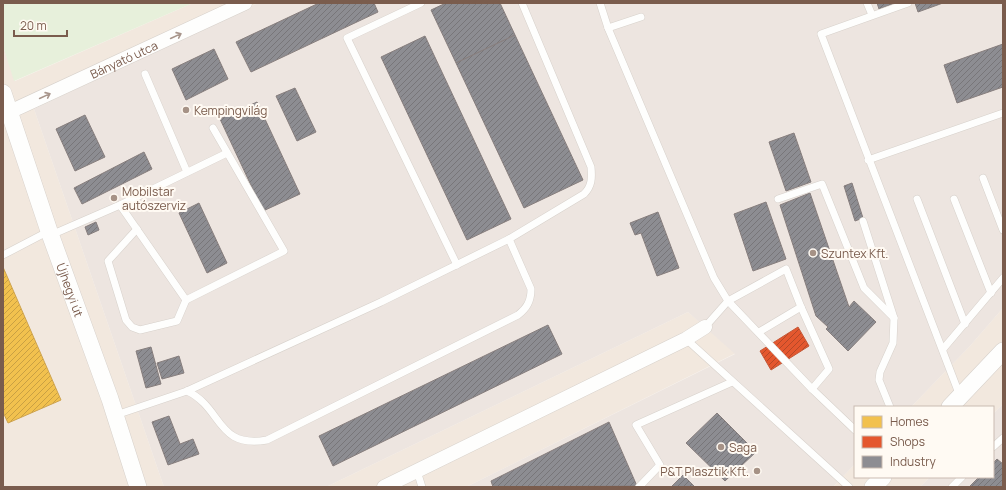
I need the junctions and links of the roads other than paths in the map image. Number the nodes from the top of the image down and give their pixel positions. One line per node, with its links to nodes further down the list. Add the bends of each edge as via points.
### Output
1 (245, 3): 13 (street, Bányató utca, one-way to 1)
2 (421, 3): 29 (lane, via 347,38)
3 (522, 3): 27 (lane, via 591,167 592,176 584,194)
4 (600, 3): 9 (lane)
5 (867, 3): 7 (lane)
6 (908, 3): 7 (lane)
7 (872, 15): 16 (lane, via 821,34)
8 (641, 17): 9 (lane)
9 (608, 28): 33 (lane, via 714,278)
10 (145, 74): 17 (lane)
11 (3, 93): 13 (street, Újhegyi út)
12 (1003, 113): 16 (lane)
13 (6, 114): 26 (street, Újhegyi út)
14 (213, 128): 15 (lane)
15 (227, 152): 17 (lane); 32 (lane, via 284,252)
16 (868, 160): 40 (lane)
17 (187, 172): 22 (lane)
18 (984, 178): 25 (lane)
19 (778, 199): 35 (lane, via 822,184 864,288)
20 (917, 199): 36 (lane)
21 (954, 200): 31 (lane)
22 (120, 205): 24 (lane); 26 (lane)
23 (863, 221): 35 (lane)
24 (137, 229): 32 (lane); 32 (lane, via 108,261 129,325 140,330 177,321)
25 (1003, 230)
26 (50, 233): 28 (lane); 47 (street, Újhegyi út)
27 (509, 239): 29 (lane); 44 (lane, via 532,289 524,310 518,315 267,440 253,442 233,437 199,397)
28 (3, 255)
29 (457, 265): 44 (lane)
30 (1003, 278): 31 (lane)
31 (991, 293): 36 (lane)
32 (186, 300)
33 (728, 301): 34 (lane, via 786,269); 37 (lane); 38 (lane)
34 (801, 307): 38 (lane); 43 (lane, via 830,369)
35 (894, 318): 46 (lane, via 893,343 879,380)
36 (965, 324): 40 (lane)
37 (705, 327): 39 (street)
38 (759, 332): 43 (lane)
39 (686, 339): 42 (lane); 51 (street)
40 (943, 349): 45 (lane)
41 (1002, 354): 45 (street)
42 (732, 382): 57 (lane, via 636,425 660,465); 58 (lane)
43 (812, 389): 48 (lane)
44 (187, 391): 47 (lane)
45 (955, 402)
46 (890, 406)
47 (115, 415): 54 (street, Újhegyi út)
48 (854, 429)
49 (1003, 438): 50 (lane)
50 (994, 446)
51 (417, 471): 55 (street); 56 (lane)
52 (882, 478): 59 (street)
53 (961, 478): 60 (lane)
54 (138, 487)
55 (384, 487)
56 (422, 487)
57 (639, 487)
58 (849, 487)
59 (873, 487)
60 (952, 487)

